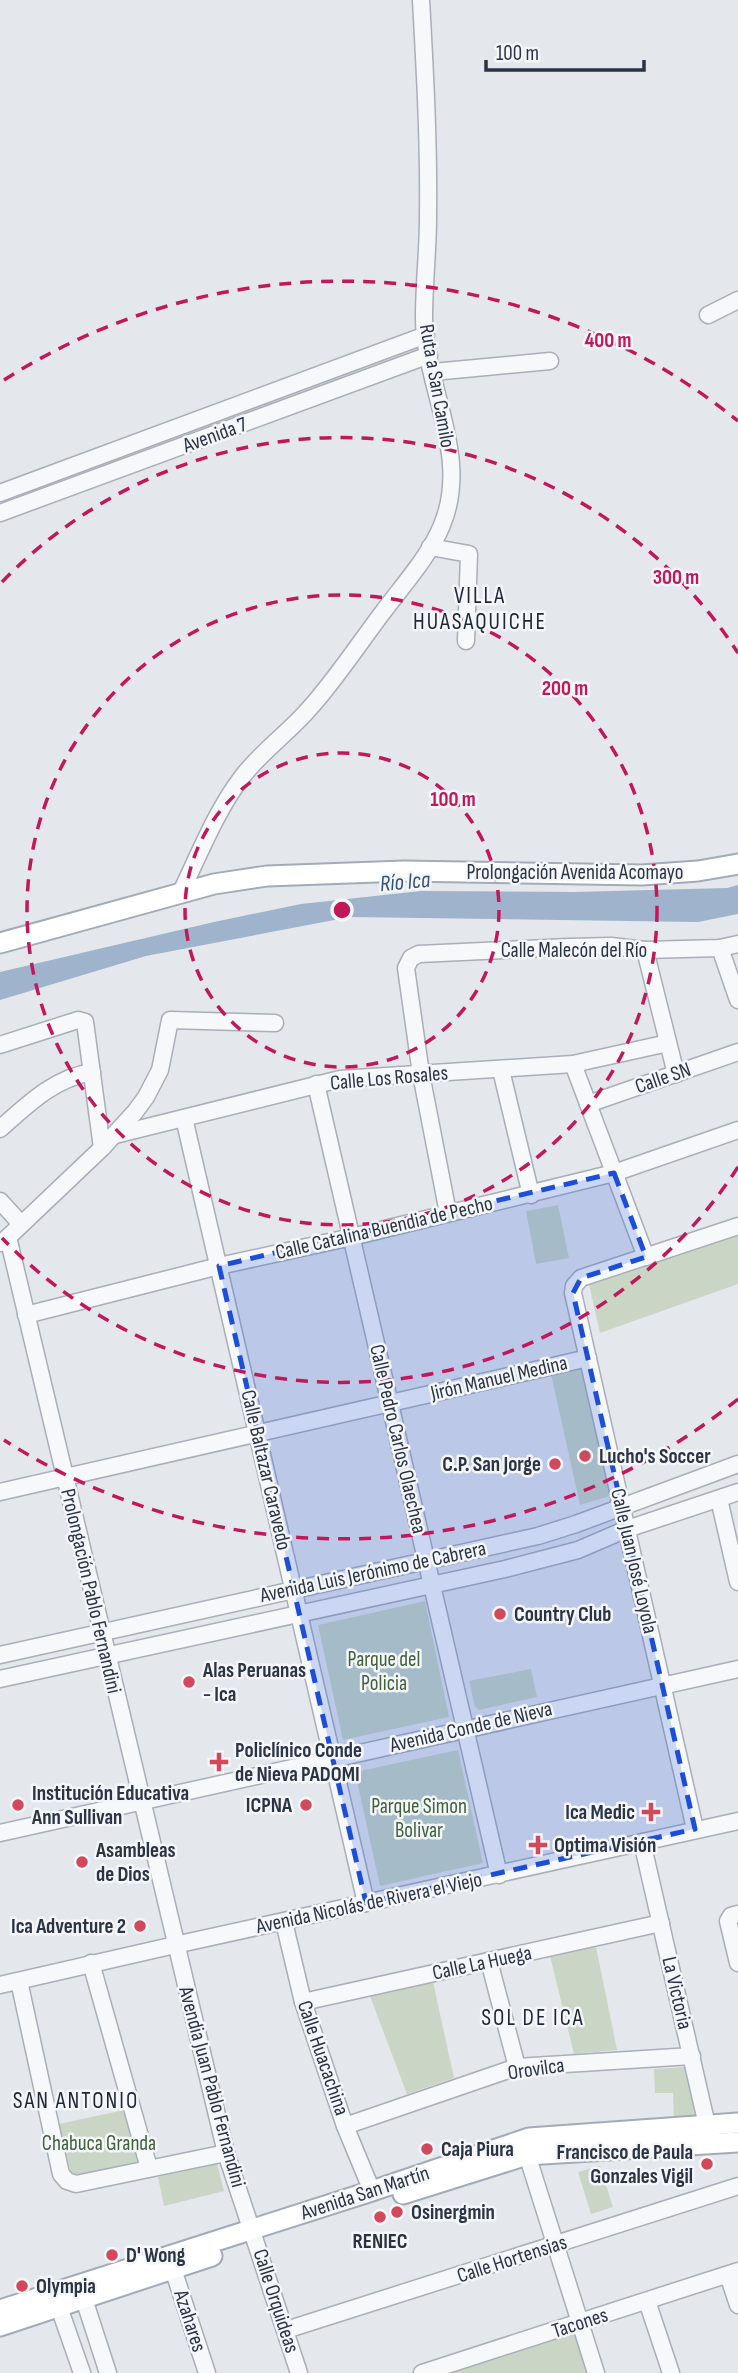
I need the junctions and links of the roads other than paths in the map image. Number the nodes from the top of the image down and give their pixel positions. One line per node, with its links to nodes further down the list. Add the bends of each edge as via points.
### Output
1 (421, 0): 4 (street, Ruta a San Camilo, via 428,142)
2 (738, 300): 3 (street)
3 (708, 315)
4 (426, 335): 5 (street, Ruta a San Camilo); 8 (street)
5 (429, 355): 7 (street, Ruta a San Camilo); 9 (street, Avenida 7)
6 (551, 361): 7 (street)
7 (433, 372): 10 (street, Ruta a San Camilo, via 448,433 451,489 442,527)
8 (0, 493)
9 (0, 513)
10 (430, 547): 11 (street, via 469,554); 13 (street, Ruta a San Camilo, via 317,700 241,778)
11 (466, 641)
12 (738, 864): 13 (main road, Prolongación Avenida Acomayo, via 642,875 303,874 235,880)
13 (180, 894): 14 (main road, Prolongación Avenida Acomayo)
14 (0, 943)
15 (738, 944): 16 (street, Calle Malecón del Río)
16 (720, 948): 17 (street, Calle Malecón del Río); 18 (street)
17 (645, 950): 21 (street); 26 (street, Calle Malecón del Río, via 569,947 411,958 406,968)
18 (738, 1000)
19 (275, 1023): 33 (street, via 172,1019 160,1070 146,1097)
20 (1, 1043): 25 (street, via 83,1020)
21 (668, 1043): 23 (street, Calle Los Rosales); 27 (street)
22 (738, 1052): 27 (street, Calle SN)
23 (573, 1064): 24 (street, Calle Los Rosales); 29 (street)
24 (501, 1070): 26 (street, Calle Los Rosales); 36 (street)
25 (92, 1072): 31 (street, via 51,1088); 34 (street)
26 (421, 1074): 28 (street, Calle Los Rosales); 38 (street)
27 (676, 1074): 29 (street, Calle SN)
28 (316, 1084): 30 (street, Calle Los Rosales); 41 (street, Calle Pedro Carlos Olaechea)
29 (588, 1104): 35 (street)
30 (184, 1118): 33 (street, Calle Los Rosales); 44 (street, Calle Baltazar Caravedo)
31 (0, 1129)
32 (738, 1130): 35 (street, Calle Catalina Buendia de Pecho)
33 (115, 1135): 34 (street)
34 (102, 1148): 39 (street)
35 (614, 1173): 36 (street, Calle Catalina Buendia de Pecho); 43 (street)
36 (531, 1195): 38 (street, Calle Catalina Buendia de Pecho)
37 (0, 1201): 39 (street)
38 (448, 1213): 41 (street, Calle Catalina Buendia de Pecho)
39 (21, 1224): 42 (street)
40 (738, 1226): 43 (street)
41 (352, 1237): 44 (street, Calle Catalina Buendia de Pecho); 47 (street, Calle Pedro Carlos Olaechea)
42 (4, 1241): 45 (street, Prolongación Pablo Fernandini)
43 (646, 1258): 46 (street, Calle Juan José Loyola, via 581,1278 574,1286)
44 (219, 1266): 45 (street, Calle Catalina Buendia de Pecho); 48 (street, Calle Baltazar Caravedo)
45 (26, 1315): 50 (street, Prolongación Pablo Fernandini)
46 (588, 1358): 47 (street, Jirón Manuel Medina); 54 (street, Calle Juan José Loyola)
47 (390, 1403): 48 (street, Jirón Manuel Medina); 56 (street, Calle Pedro Carlos Olaechea)
48 (257, 1432): 50 (street, Jirón Manuel Medina); 59 (street, Calle Baltazar Caravedo)
49 (738, 1464): 54 (street, Avenida Luis Jerónimo de Cabrera)
50 (65, 1477): 51 (street, Jirón Manuel Medina); 61 (street, Prolongación Pablo Fernandini)
51 (0, 1492)
52 (738, 1492): 53 (street, Avenida Luis Jerónimo de Cabrera)
53 (719, 1499): 55 (street, Avenida Luis Jerónimo de Cabrera); 57 (street)
54 (622, 1507): 55 (street, Calle Juan José Loyola); 56 (street, Avenida Luis Jerónimo de Cabrera, via 538,1536)
55 (626, 1529): 58 (street, Avenida Luis Jerónimo de Cabrera, via 578,1549); 66 (street, Calle Juan José Loyola)
56 (426, 1560): 58 (street, Calle Pedro Carlos Olaechea); 59 (street, Avenida Luis Jerónimo de Cabrera)
57 (738, 1582)
58 (432, 1586): 60 (street, Avenida Luis Jerónimo de Cabrera); 67 (street, Calle Pedro Carlos Olaechea)
59 (294, 1590): 60 (street, Calle Baltazar Caravedo); 61 (street, Avenida Luis Jerónimo de Cabrera)
60 (299, 1614): 63 (street, Avenida Luis Jerónimo de Cabrera); 68 (street, Calle Baltazar Caravedo)
61 (101, 1632): 62 (street, Avenida Luis Jerónimo de Cabrera); 63 (street, Prolongación Pablo Fernandini)
62 (0, 1655)
63 (106, 1655): 65 (street, Avenida Luis Jerónimo de Cabrera); 69 (street, Prolongación Pablo Fernandini)
64 (738, 1669): 66 (street, Avenida Conde de Nieva)
65 (0, 1679)
66 (662, 1684): 67 (street, Avenida Conde de Nieva); 71 (street, Calle Juan José Loyola)
67 (465, 1728): 68 (street, Avenida Conde de Nieva); 74 (street, Calle Pedro Carlos Olaechea)
68 (332, 1758): 69 (street, Avenida Conde de Nieva); 75 (street, Calle Baltazar Caravedo)
69 (141, 1800): 72 (street, Avenida Conde de Nieva); 79 (street, Prolongación Pablo Fernandini)
70 (738, 1821): 71 (street, Avenida Nicolás de Rivera el Viejo)
71 (695, 1829): 73 (street, Avenida Nicolás de Rivera el Viejo)
72 (0, 1833)
73 (642, 1842): 74 (street, Avenida Nicolás de Rivera el Viejo); 78 (street, La Victoria)
74 (499, 1875): 75 (street, Avenida Nicolás de Rivera el Viejo)
75 (366, 1903): 77 (street, Avenida Nicolás de Rivera el Viejo)
76 (738, 1914): 82 (street, via 729,1921)
77 (284, 1922): 79 (street, Avenida Nicolás de Rivera el Viejo); 85 (street, Calle Huacachina)
78 (662, 1923): 80 (street, Calle La Huega); 86 (street, La Victoria)
79 (175, 1945): 81 (street, Avenida Nicolás de Rivera el Viejo); 93 (street, Avendia Juan Pablo Fernandini)
80 (489, 1961): 85 (street, Calle La Huega); 87 (street)
81 (92, 1963): 83 (street, Avenida Nicolás de Rivera el Viejo); 94 (street)
82 (738, 1963)
83 (19, 1981): 84 (street, Avenida Nicolás de Rivera el Viejo); 94 (street, via 64,2178 76,2184)
84 (0, 1985)
85 (303, 2002): 89 (street, Calle Huacachina)
86 (692, 2056): 87 (street, Orovilca); 90 (street, La Victoria)
87 (517, 2067): 89 (street, Orovilca)
88 (738, 2123): 90 (main road, Avenida San Martín)
89 (345, 2126): 96 (street, Calle Huacachina)
90 (710, 2134): 91 (main road, Avenida San Martín); 92 (main road, Avenida San Martín)
91 (738, 2142)
92 (525, 2147): 96 (main road, Avenida San Martín); 97 (main road, Avenida San Martín); 98 (street)
93 (226, 2153): 94 (street); 97 (street, Avendia Juan Pablo Fernandini)
94 (149, 2168)
95 (738, 2186): 98 (street, Calle Hortensias)
96 (372, 2191): 97 (main road, Avenida San Martín)
97 (255, 2236): 99 (main road, Avenida San Martín); 105 (main road, Avenida San Martín); 108 (street, Calle Orquideas)
98 (555, 2245): 106 (street); 108 (street, Calle Hortensias)
99 (173, 2269): 101 (main road, Avenida San Martín); 111 (street, Azahares)
100 (733, 2273): 102 (street, Tacones); 103 (street)
101 (84, 2299): 104 (main road, Avenida San Martín); 110 (street)
102 (647, 2301): 106 (street, Tacones); 115 (street)
103 (738, 2305)
104 (59, 2307): 107 (main road, Avenida San Martín); 109 (street)
105 (0, 2310)
106 (580, 2323): 113 (street, Tacones); 114 (street)
107 (0, 2326)
108 (286, 2330): 112 (street, Calle Orquideas)
109 (82, 2373)
110 (108, 2373)
111 (207, 2373)
112 (299, 2373)
113 (422, 2373)
114 (596, 2373)
115 (671, 2373)

